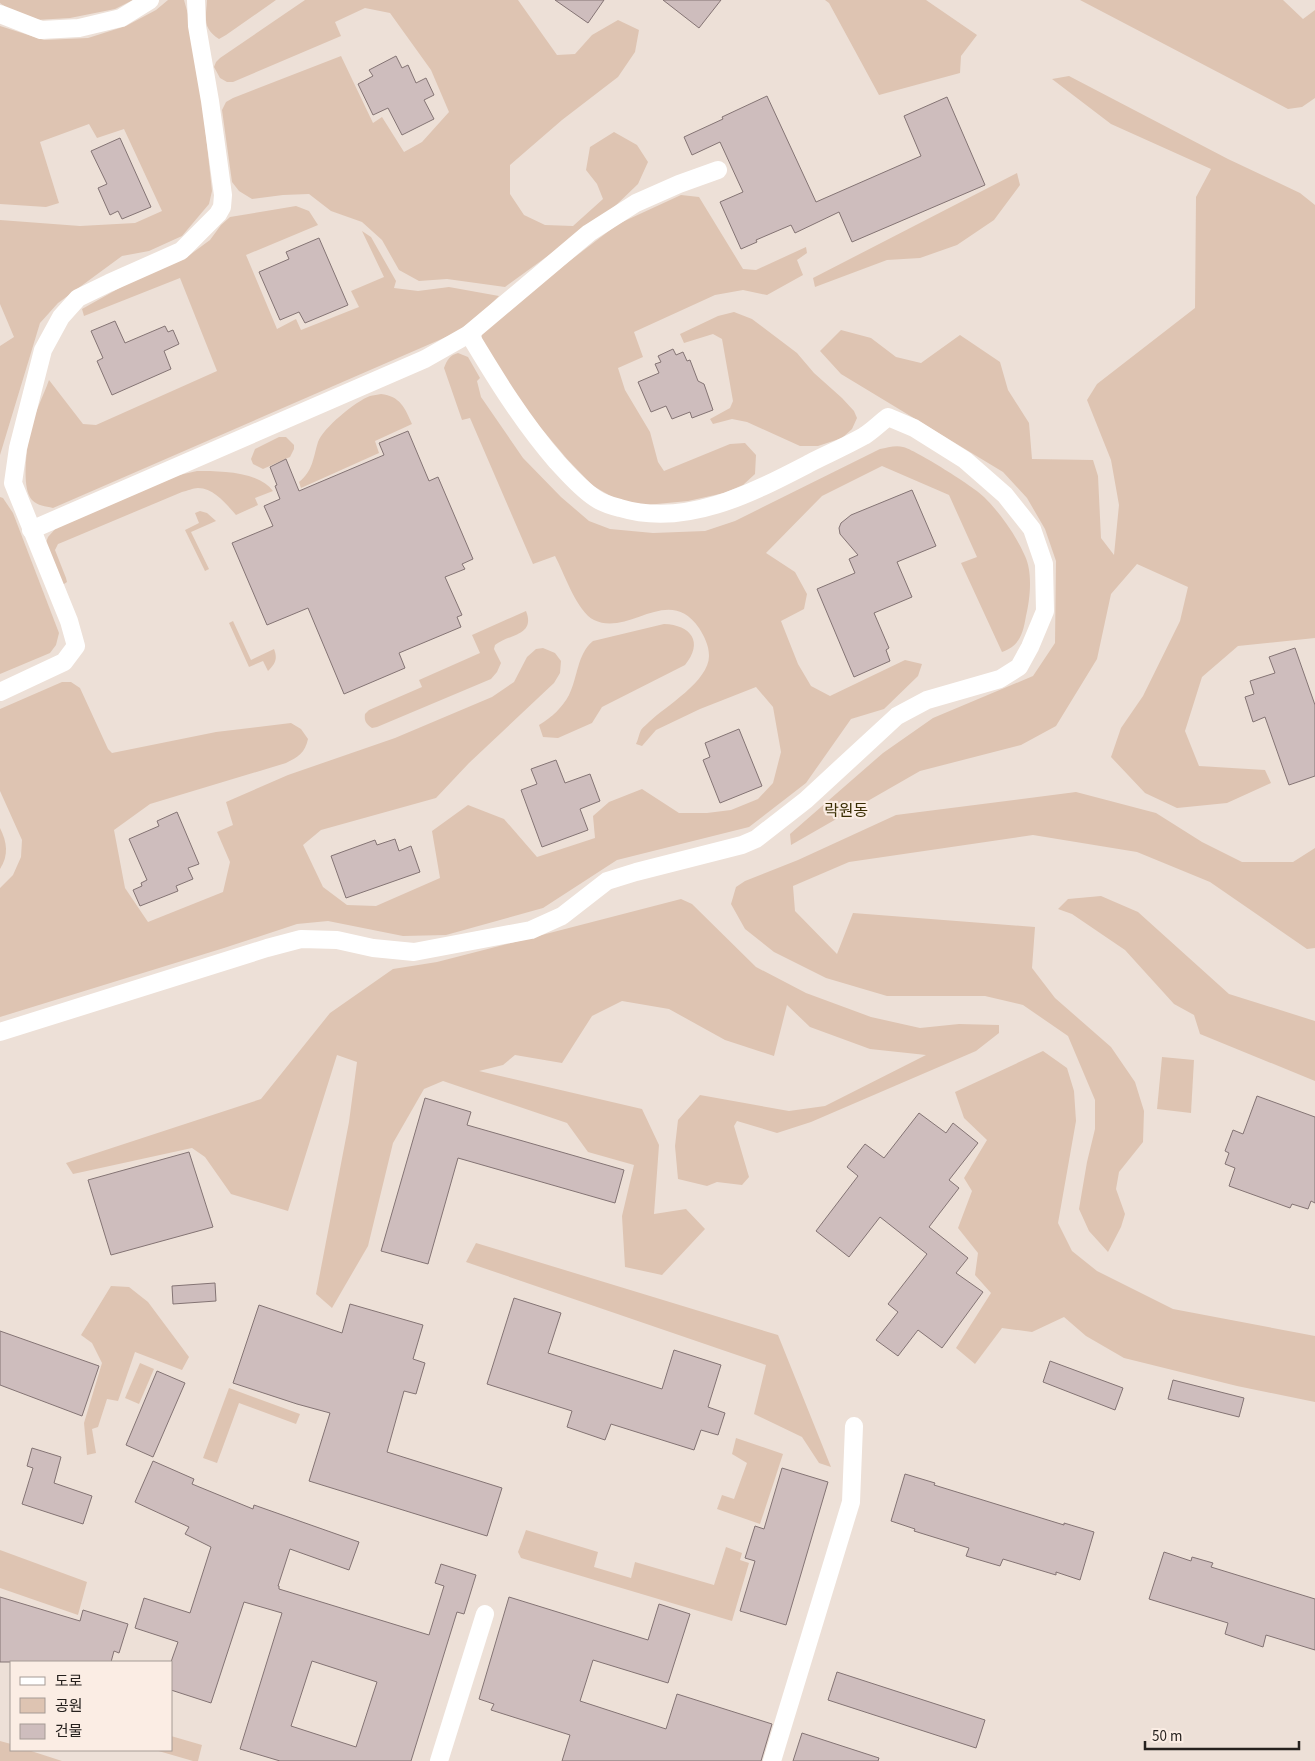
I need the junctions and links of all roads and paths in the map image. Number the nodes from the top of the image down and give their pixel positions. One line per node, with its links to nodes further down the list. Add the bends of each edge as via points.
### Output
1 (150, 0): 3 (street, via 121,18 79,28 40,30)
2 (196, 0): 6 (street, via 222,207 181,251 78,298 61,317 43,350 18,448 13,483)
3 (0, 14)
4 (718, 170): 5 (street, via 636,204 590,234)
5 (469, 334): 6 (street, via 425,360); 8 (street, via 502,390 572,478 596,499 631,512 678,513 708,508 756,491 866,435 888,417 914,428 965,460 1005,495 1032,529 1044,564 1045,611 1019,667 1000,679 928,700 897,716 806,800 756,839 742,846 608,881 562,916 531,930 414,952 337,940 300,939)
6 (31, 530): 7 (street, via 69,621 76,646 64,662)
7 (0, 692)
8 (0, 1032)
9 (854, 1426): 12 (street, via 851,1502)
10 (485, 1614): 11 (street)
11 (439, 1761)
12 (772, 1761)

